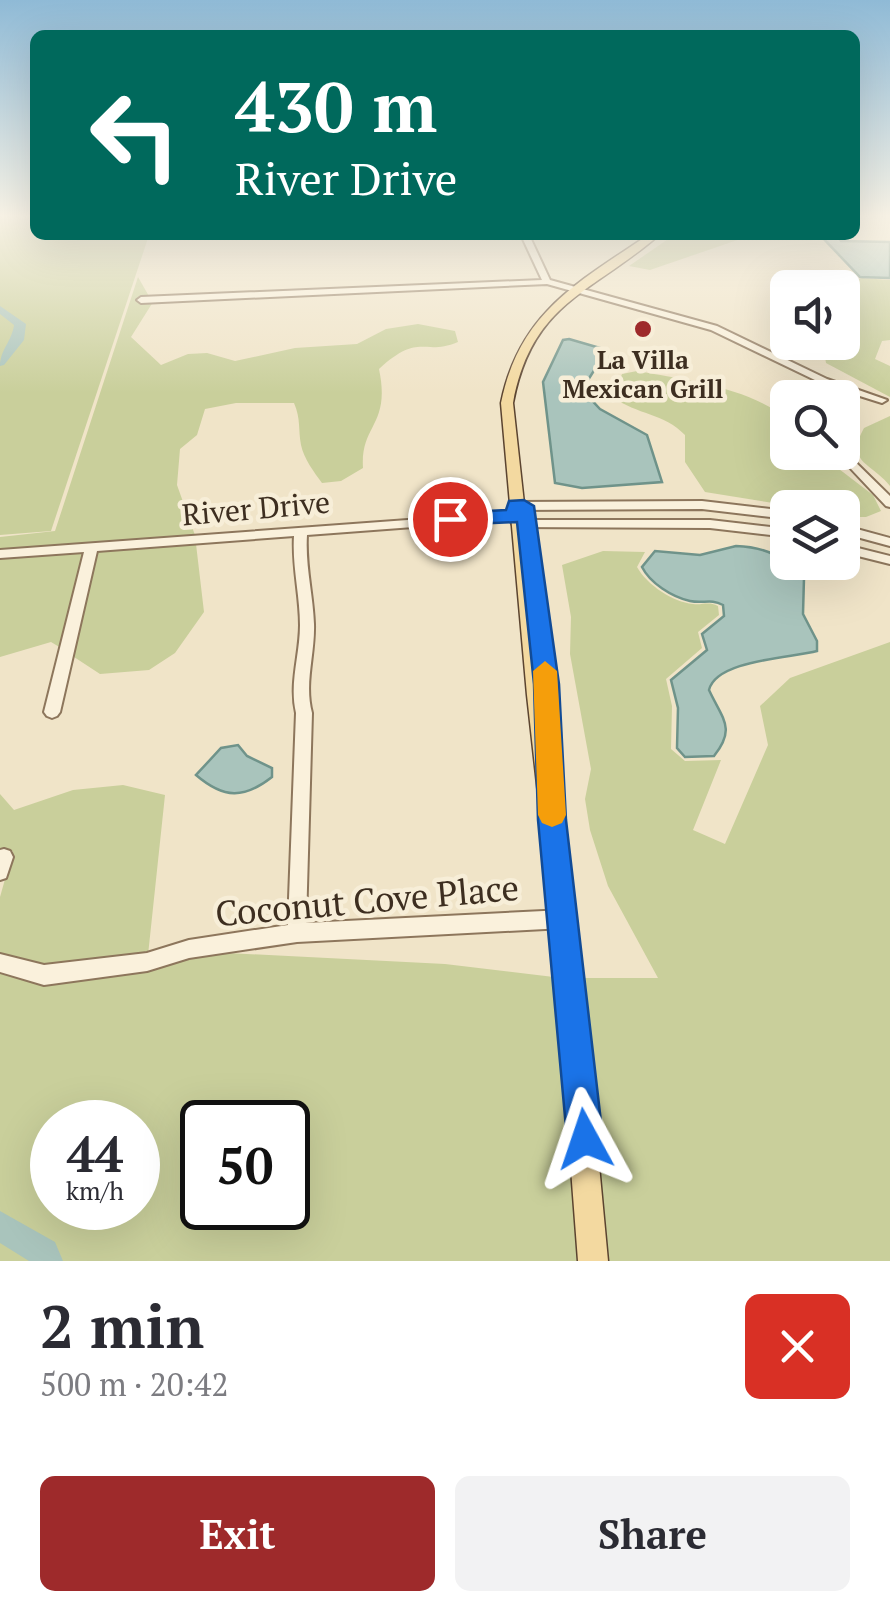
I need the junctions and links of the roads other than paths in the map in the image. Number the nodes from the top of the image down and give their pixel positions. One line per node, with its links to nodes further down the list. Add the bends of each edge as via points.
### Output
1 (544, 276): 3 (street)
2 (598, 276): 4 (main road)
3 (547, 282): 4 (street); 5 (street)
4 (577, 291): 6 (street, via 714,328); 12 (main road, via 532,331 512,373 506,411)
5 (141, 300)
6 (822, 380)
7 (860, 393): 8 (street)
8 (882, 400)
9 (858, 470): 10 (street)
10 (890, 503)
11 (770, 513): 12 (street, River Drive, via 702,505)
12 (520, 515): 13 (street, River Drive); 14 (street); 22 (main road, via 546,684)
13 (301, 531): 17 (street, River Drive); 23 (street, via 308,615 299,685 304,715)
14 (770, 531)
15 (860, 534): 16 (street)
16 (890, 541): 20 (street)
17 (91, 548): 19 (street, River Drive); 21 (street)
18 (860, 553): 20 (street)
19 (0, 554)
20 (888, 560)
21 (52, 712)
22 (564, 918): 23 (street, Coconut Cove Place); 25 (main road)
23 (298, 932): 24 (street, Coconut Cove Place, via 44,975)
24 (0, 963)
25 (594, 1261)

